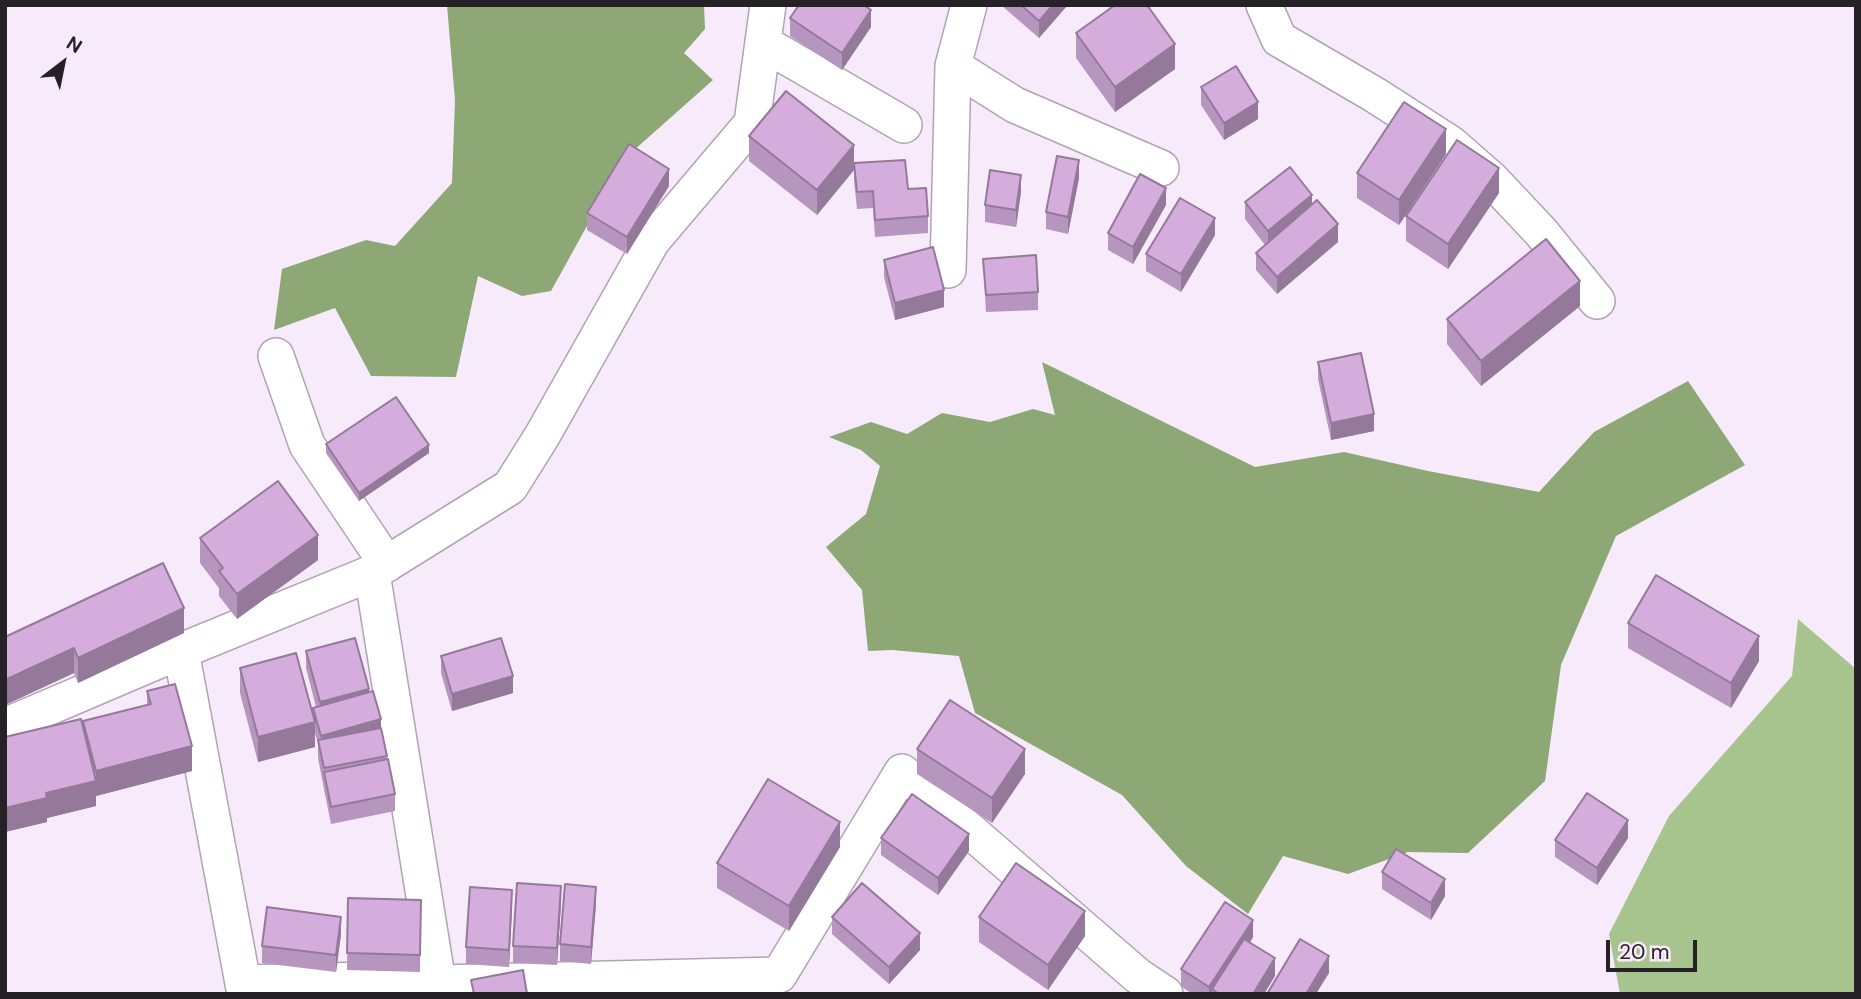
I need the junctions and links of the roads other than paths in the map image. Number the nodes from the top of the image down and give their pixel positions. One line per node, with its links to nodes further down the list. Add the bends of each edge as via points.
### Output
1 (768, 5): 4 (street)
2 (968, 5): 5 (street)
3 (1264, 5): 9 (street, via 1279,39 1451,144 1492,180)
4 (762, 43): 6 (street); 11 (street, via 752,123 652,241 510,487)
5 (953, 66): 7 (street, via 1016,105); 8 (street)
6 (904, 125)
7 (1161, 168)
8 (948, 270)
9 (1597, 301)
10 (276, 356): 11 (street, via 307,445)
11 (379, 568): 12 (street); 14 (street)
12 (181, 651): 13 (street); 15 (street)
13 (5, 726)
14 (439, 983): 15 (street, via 404,979); 16 (street, via 779,975 902,772 1138,976)
15 (245, 989)
16 (1165, 994)

